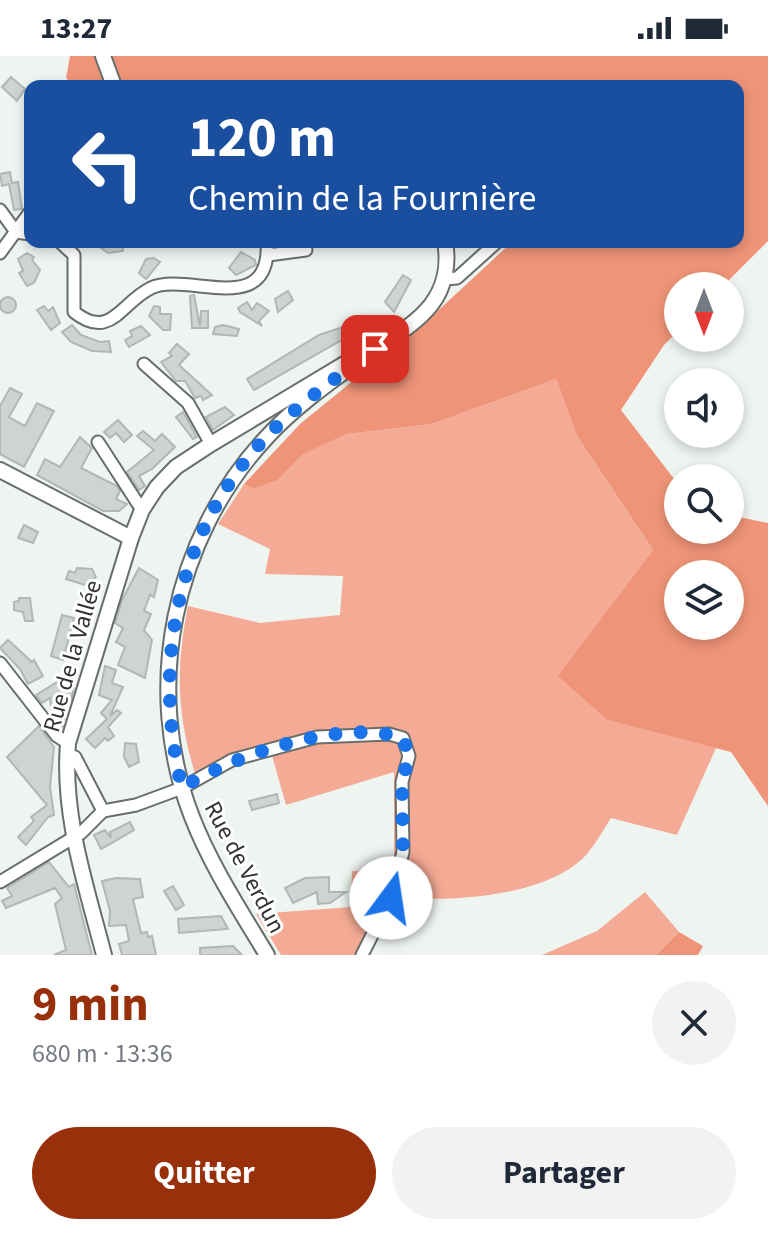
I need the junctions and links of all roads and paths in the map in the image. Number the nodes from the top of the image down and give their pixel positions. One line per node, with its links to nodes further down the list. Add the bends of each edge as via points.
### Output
1 (103, 56): 2 (street)
2 (112, 80)
3 (0, 210): 5 (street)
4 (24, 221): 5 (street)
5 (16, 232): 6 (street); 12 (street)
6 (24, 233)
7 (66, 248): 13 (street, via 74,255 74,312 93,324 110,320 127,303 162,284 212,290 238,287 257,277)
8 (267, 248): 13 (street)
9 (445, 248): 14 (street)
10 (490, 248): 14 (street, via 457,278)
11 (306, 250): 13 (street)
12 (0, 253)
13 (268, 255)
14 (445, 279): 15 (street, via 424,313)
15 (375, 349): 17 (street, Rue de la Vallée); 18 (street, Rue de Verdun)
16 (144, 364): 20 (street, via 188,403)
17 (247, 420): 18 (street); 20 (street, Rue de la Vallée)
18 (265, 438): 26 (street, Rue de Verdun, via 212,513 191,560 175,619 169,698)
19 (98, 442): 22 (street)
20 (211, 444): 22 (street, Rue de la Vallée, via 176,467)
21 (0, 470): 23 (street)
22 (142, 510): 23 (street, Rue de la Vallée)
23 (131, 538): 25 (street, Rue de la Vallée)
24 (0, 663): 25 (street)
25 (67, 748): 27 (street); 28 (street, Rue de la Vallée)
26 (182, 788): 27 (street); 31 (street, Rue de Verdun, via 218,872); 32 (street, via 232,760 317,737 403,738 409,756 402,782 403,852 391,898)
27 (103, 811): 28 (street)
28 (74, 837): 29 (street); 30 (street, Rue de la Vallée)
29 (0, 882)
30 (104, 955)
31 (267, 955)
32 (362, 955)

